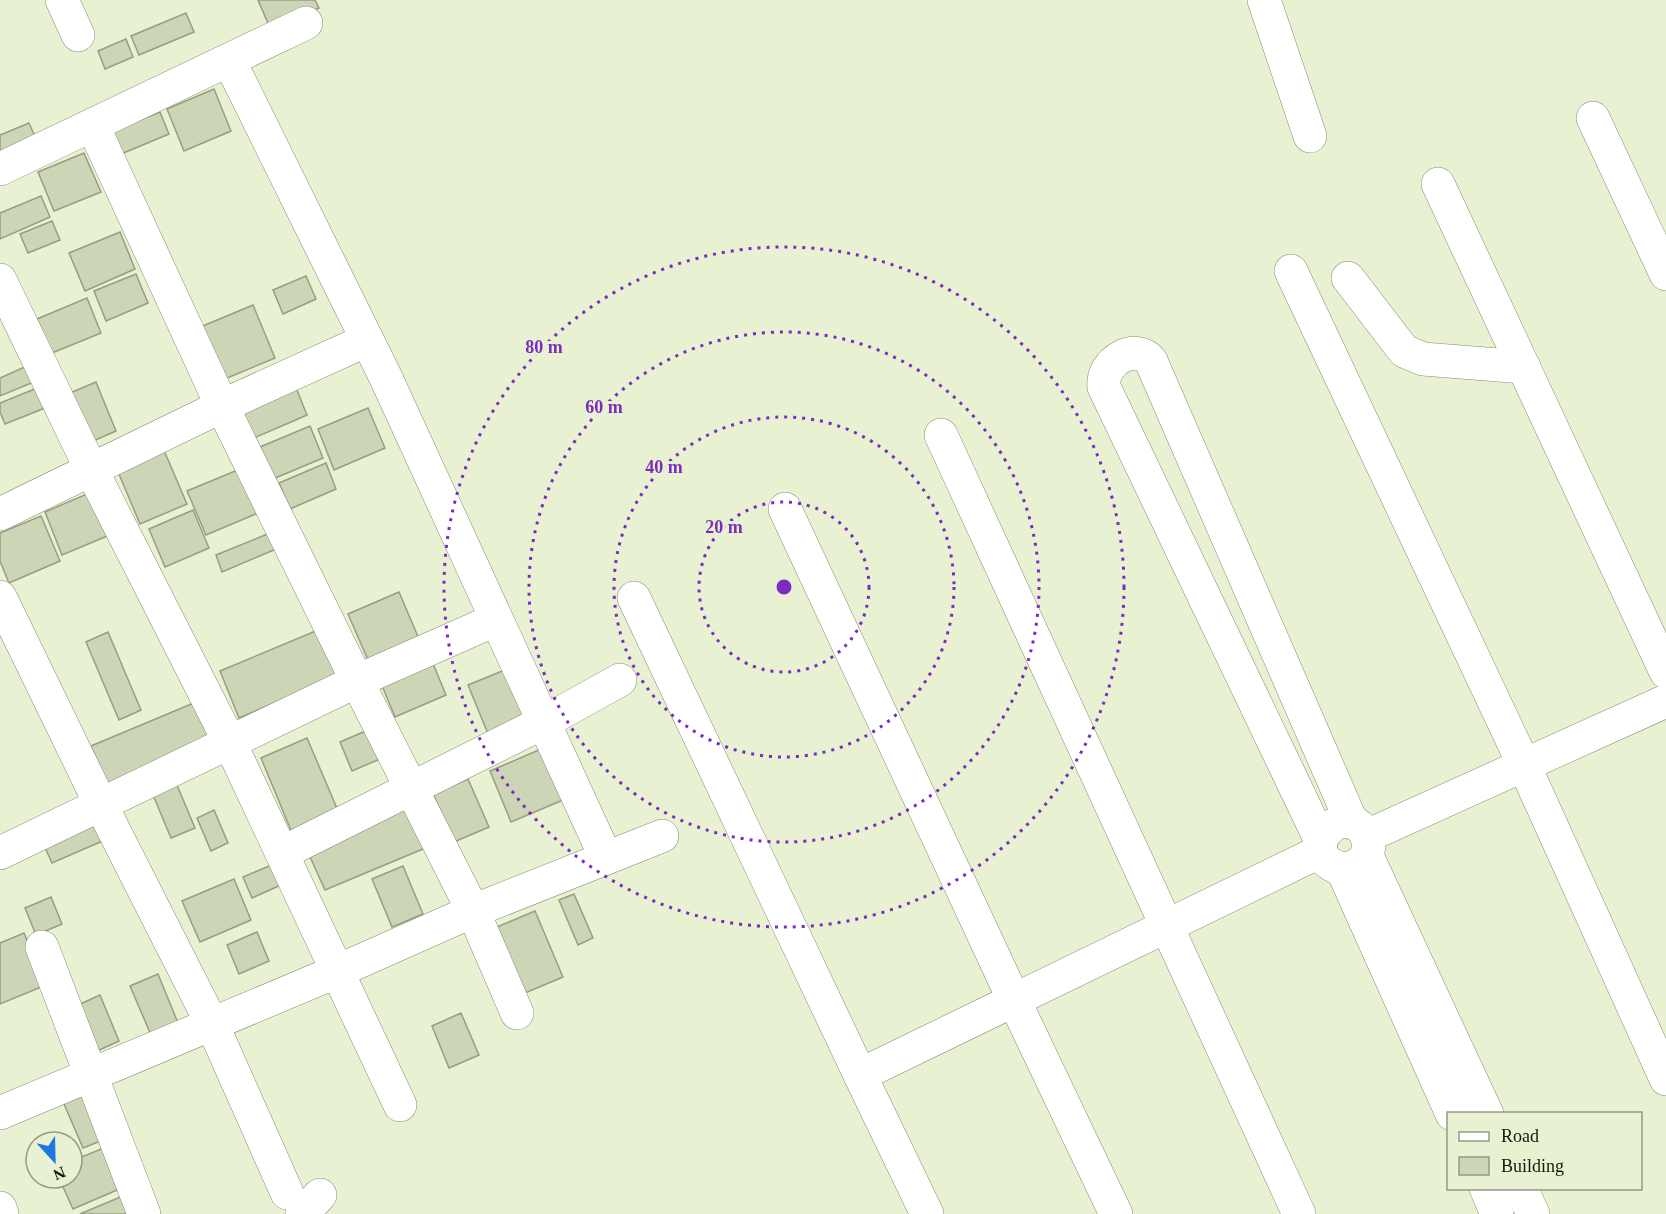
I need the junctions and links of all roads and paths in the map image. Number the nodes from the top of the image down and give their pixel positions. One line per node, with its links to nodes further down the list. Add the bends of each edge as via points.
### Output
1 (62, 0): 4 (street)
2 (1264, 0): 8 (street)
3 (306, 23): 5 (street)
4 (78, 35)
5 (229, 60): 7 (street); 15 (street)
6 (1593, 118): 12 (street)
7 (93, 126): 9 (street); 17 (street)
8 (1310, 136)
9 (0, 169)
10 (1438, 184): 16 (street)
11 (1291, 272): 31 (street)
12 (1666, 274)
13 (1348, 278): 16 (street, via 1404,351 1423,359)
14 (0, 280): 19 (street)
15 (367, 340): 17 (street); 24 (street)
16 (1524, 367): 25 (street)
17 (222, 406): 19 (street); 27 (street)
18 (941, 435): 40 (street)
19 (91, 469): 21 (street); 30 (street)
20 (785, 508): 43 (street)
21 (0, 514)
22 (0, 597): 33 (street)
23 (634, 598): 47 (street)
24 (495, 621): 27 (street); 29 (street)
25 (1666, 672)
26 (620, 680): 29 (street)
27 (357, 681): 30 (street); 32 (street)
28 (1666, 701): 31 (street)
29 (543, 722): 32 (street); 38 (street)
30 (230, 743): 33 (street); 37 (street)
31 (1524, 765): 35 (street); 48 (street)
32 (412, 788): 37 (street); 39 (street)
33 (101, 805): 36 (street); 45 (street)
34 (662, 836): 38 (street)
35 (1345, 846): 35 (street, via 1104,387 1105,373 1114,361 1139,353 1151,361); 40 (street); 50 (street); 51 (street)
36 (0, 853)
37 (282, 853): 42 (street)
38 (606, 858): 39 (street)
39 (473, 911): 42 (street); 44 (street)
40 (1166, 926): 43 (street); 61 (street)
41 (42, 947): 46 (street)
42 (338, 971): 45 (street); 49 (street)
43 (1014, 1000): 47 (street); 60 (street)
44 (517, 1013)
45 (212, 1024): 46 (street); 55 (street)
46 (90, 1075): 52 (street); 58 (street)
47 (860, 1075): 59 (street)
48 (1666, 1079)
49 (400, 1105)
50 (1452, 1112)
51 (1485, 1112)
52 (0, 1113)
53 (1487, 1190): 62 (street)
54 (1522, 1190): 63 (street)
55 (303, 1201)
56 (0, 1208): 57 (street)
57 (2, 1214)
58 (144, 1214)
59 (927, 1214)
60 (1116, 1214)
61 (1299, 1214)
62 (1497, 1214)
63 (1533, 1214)

